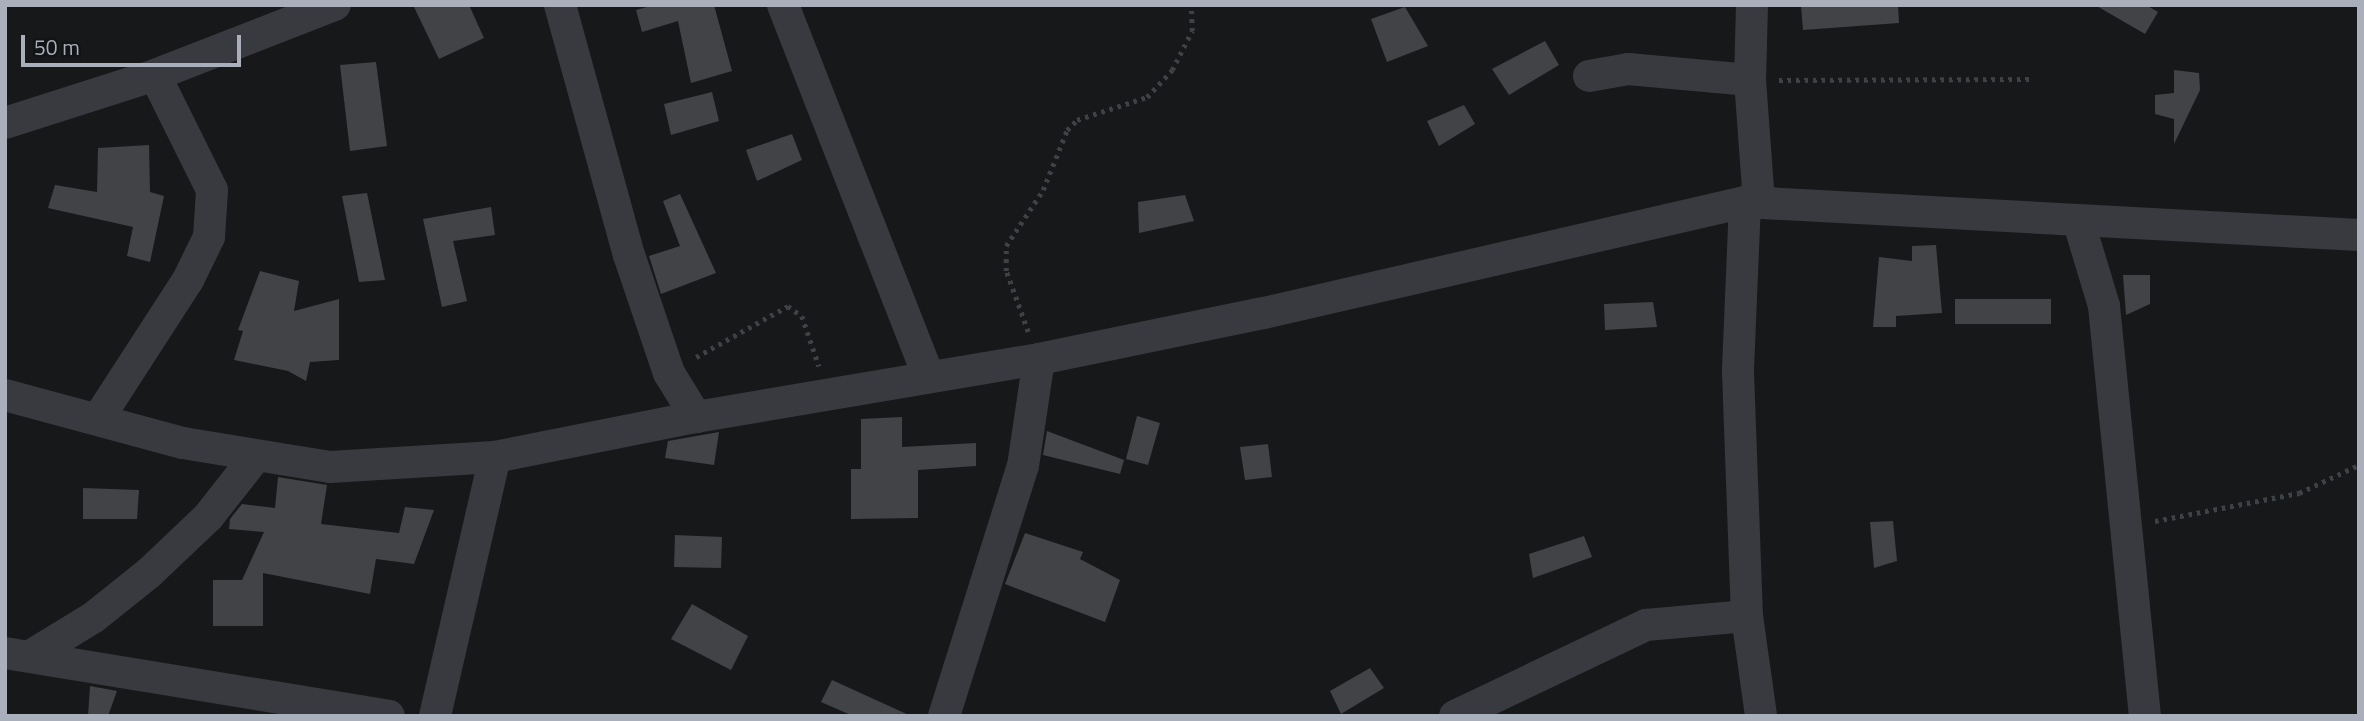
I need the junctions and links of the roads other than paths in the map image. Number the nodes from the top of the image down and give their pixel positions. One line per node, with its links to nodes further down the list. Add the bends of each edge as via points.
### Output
1 (335, 5): 5 (street)
2 (560, 5): 15 (street, via 629,255 669,373)
3 (783, 5): 13 (street)
4 (1752, 5): 7 (street)
5 (155, 75): 8 (street); 16 (street, via 212,190 209,237 188,280)
6 (1589, 76): 7 (street, via 1628,69)
7 (1749, 80): 9 (street)
8 (5, 122)
9 (1752, 202): 10 (street); 12 (street, via 1264,313); 19 (street, via 1738,372)
10 (2079, 223): 11 (street); 26 (street, via 2104,306)
11 (2359, 235)
12 (1038, 359): 13 (street); 23 (street, via 1023,466)
13 (929, 377): 15 (street)
14 (5, 395): 16 (street)
15 (696, 417): 18 (street)
16 (98, 419): 17 (street, via 183,443)
17 (256, 456): 18 (street, via 330,467); 20 (street, via 208,517 149,573 94,617)
18 (495, 457): 22 (street)
19 (1746, 616): 24 (street, via 1646,625); 25 (street)
20 (19, 654): 21 (street)
21 (389, 716)
22 (435, 716)
23 (944, 716)
24 (1455, 716)
25 (1762, 716)
26 (2145, 716)

